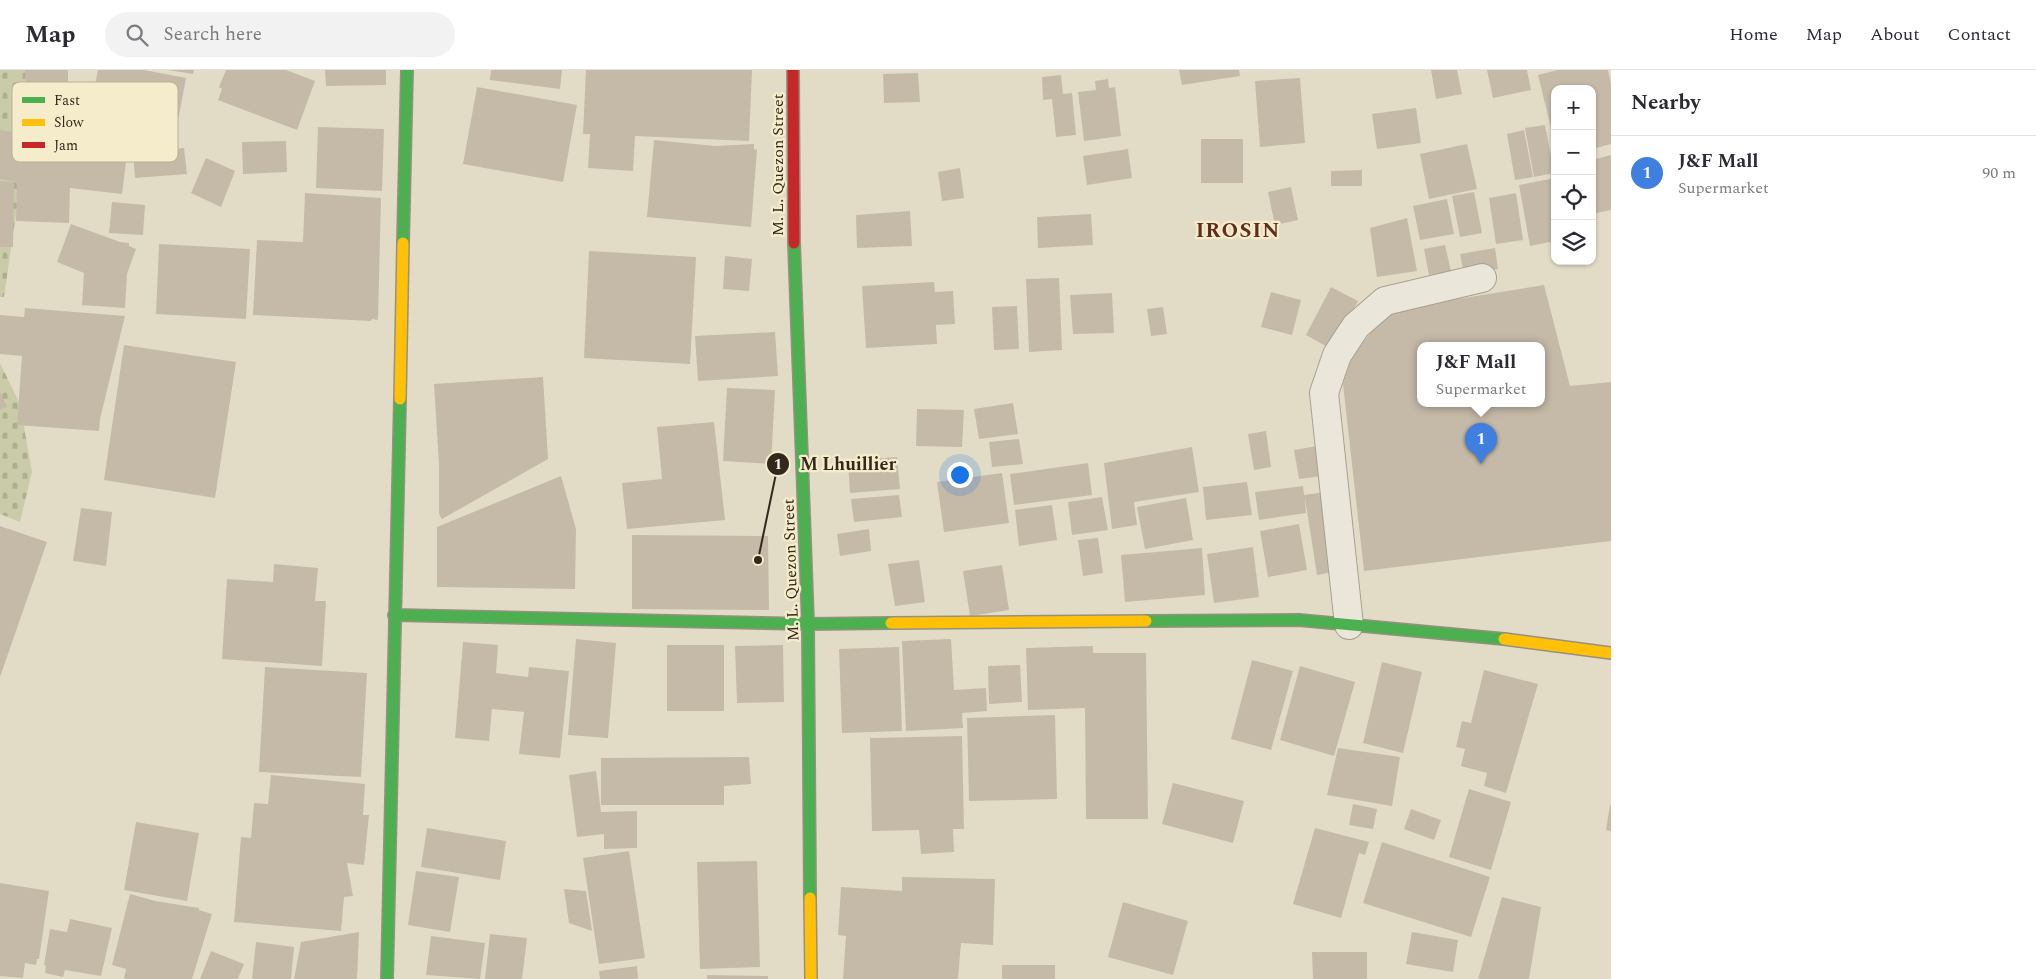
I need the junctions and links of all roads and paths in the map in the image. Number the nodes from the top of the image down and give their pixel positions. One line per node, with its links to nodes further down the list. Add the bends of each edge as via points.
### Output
1 (407, 70): 4 (street)
2 (793, 70): 5 (street, M. L. Quezon Street, via 793,207)
3 (1482, 278): 6 (street, via 1385,301 1356,326 1337,355 1324,393)
4 (394, 615): 5 (street); 8 (street)
5 (808, 624): 6 (street, via 1299,620); 9 (street, M. L. Quezon Street)
6 (1349, 625): 7 (street, via 1541,642)
7 (1611, 654)
8 (387, 979)
9 (811, 979)

